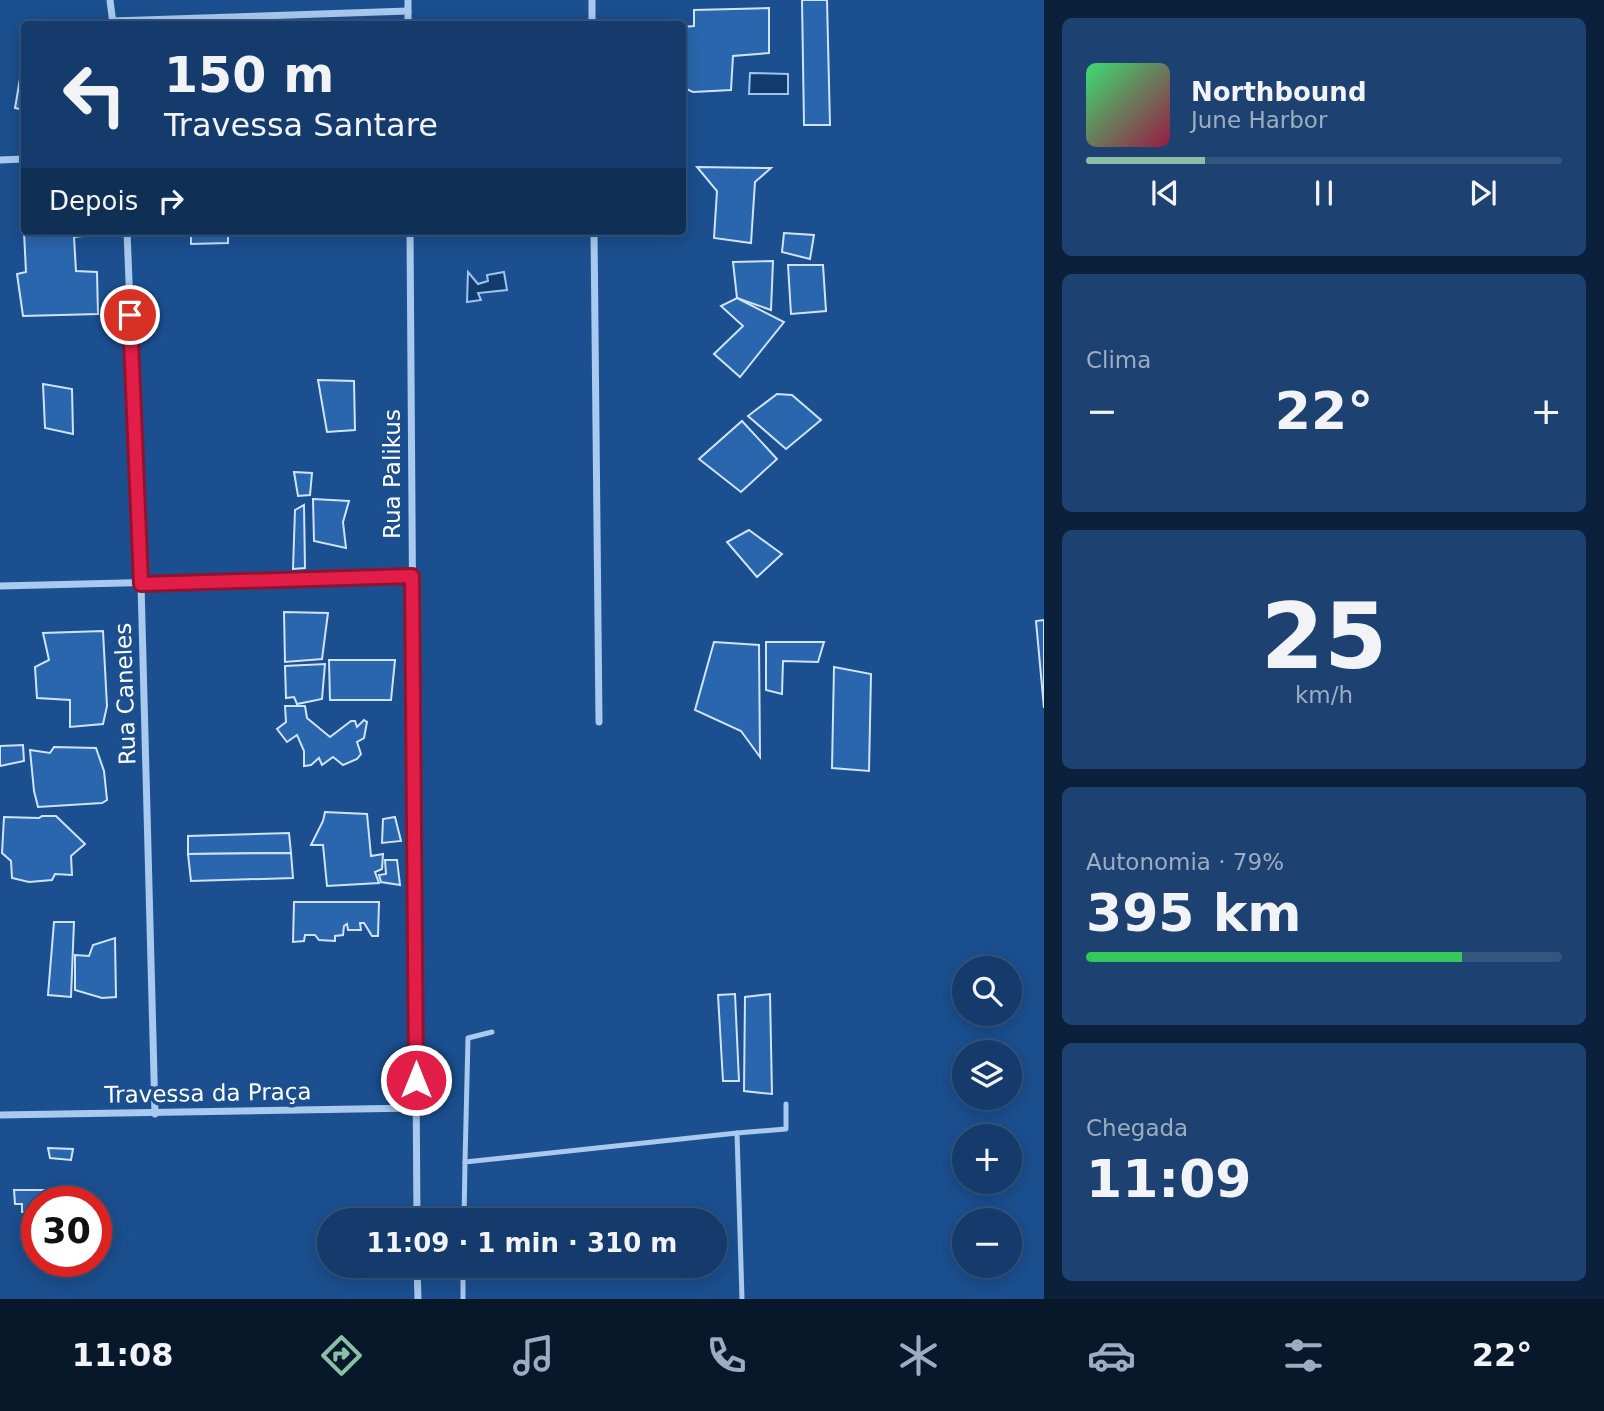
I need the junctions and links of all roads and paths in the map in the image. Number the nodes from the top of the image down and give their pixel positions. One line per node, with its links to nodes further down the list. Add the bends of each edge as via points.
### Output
1 (110, 0): 5 (street)
2 (408, 0): 4 (street)
3 (592, 0): 8 (street)
4 (408, 10): 6 (street); 7 (street)
5 (113, 21)
6 (158, 21)
7 (408, 21)
8 (592, 21)
9 (21, 159): 10 (street)
10 (0, 160)
11 (127, 235): 15 (street, Rua Caneles)
12 (410, 235): 14 (street, Rua Palikus)
13 (594, 235): 17 (street)
14 (412, 576): 15 (street); 20 (street, Rua Palikus)
15 (141, 584): 16 (street); 21 (street, Rua Caneles)
16 (0, 586)
17 (599, 722)
18 (492, 1032): 24 (lane, via 468,1038)
19 (786, 1104): 23 (lane, via 786,1129)
20 (416, 1108): 21 (street, Travessa da Praça); 25 (street, Rua Palikus)
21 (155, 1114): 22 (street, Travessa da Praça)
22 (0, 1115)
23 (737, 1133): 24 (lane); 31 (lane)
24 (465, 1162): 26 (lane)
25 (417, 1208)
26 (464, 1208)
27 (417, 1278): 29 (street)
28 (463, 1278): 30 (lane)
29 (418, 1299)
30 (463, 1299)
31 (741, 1299)

